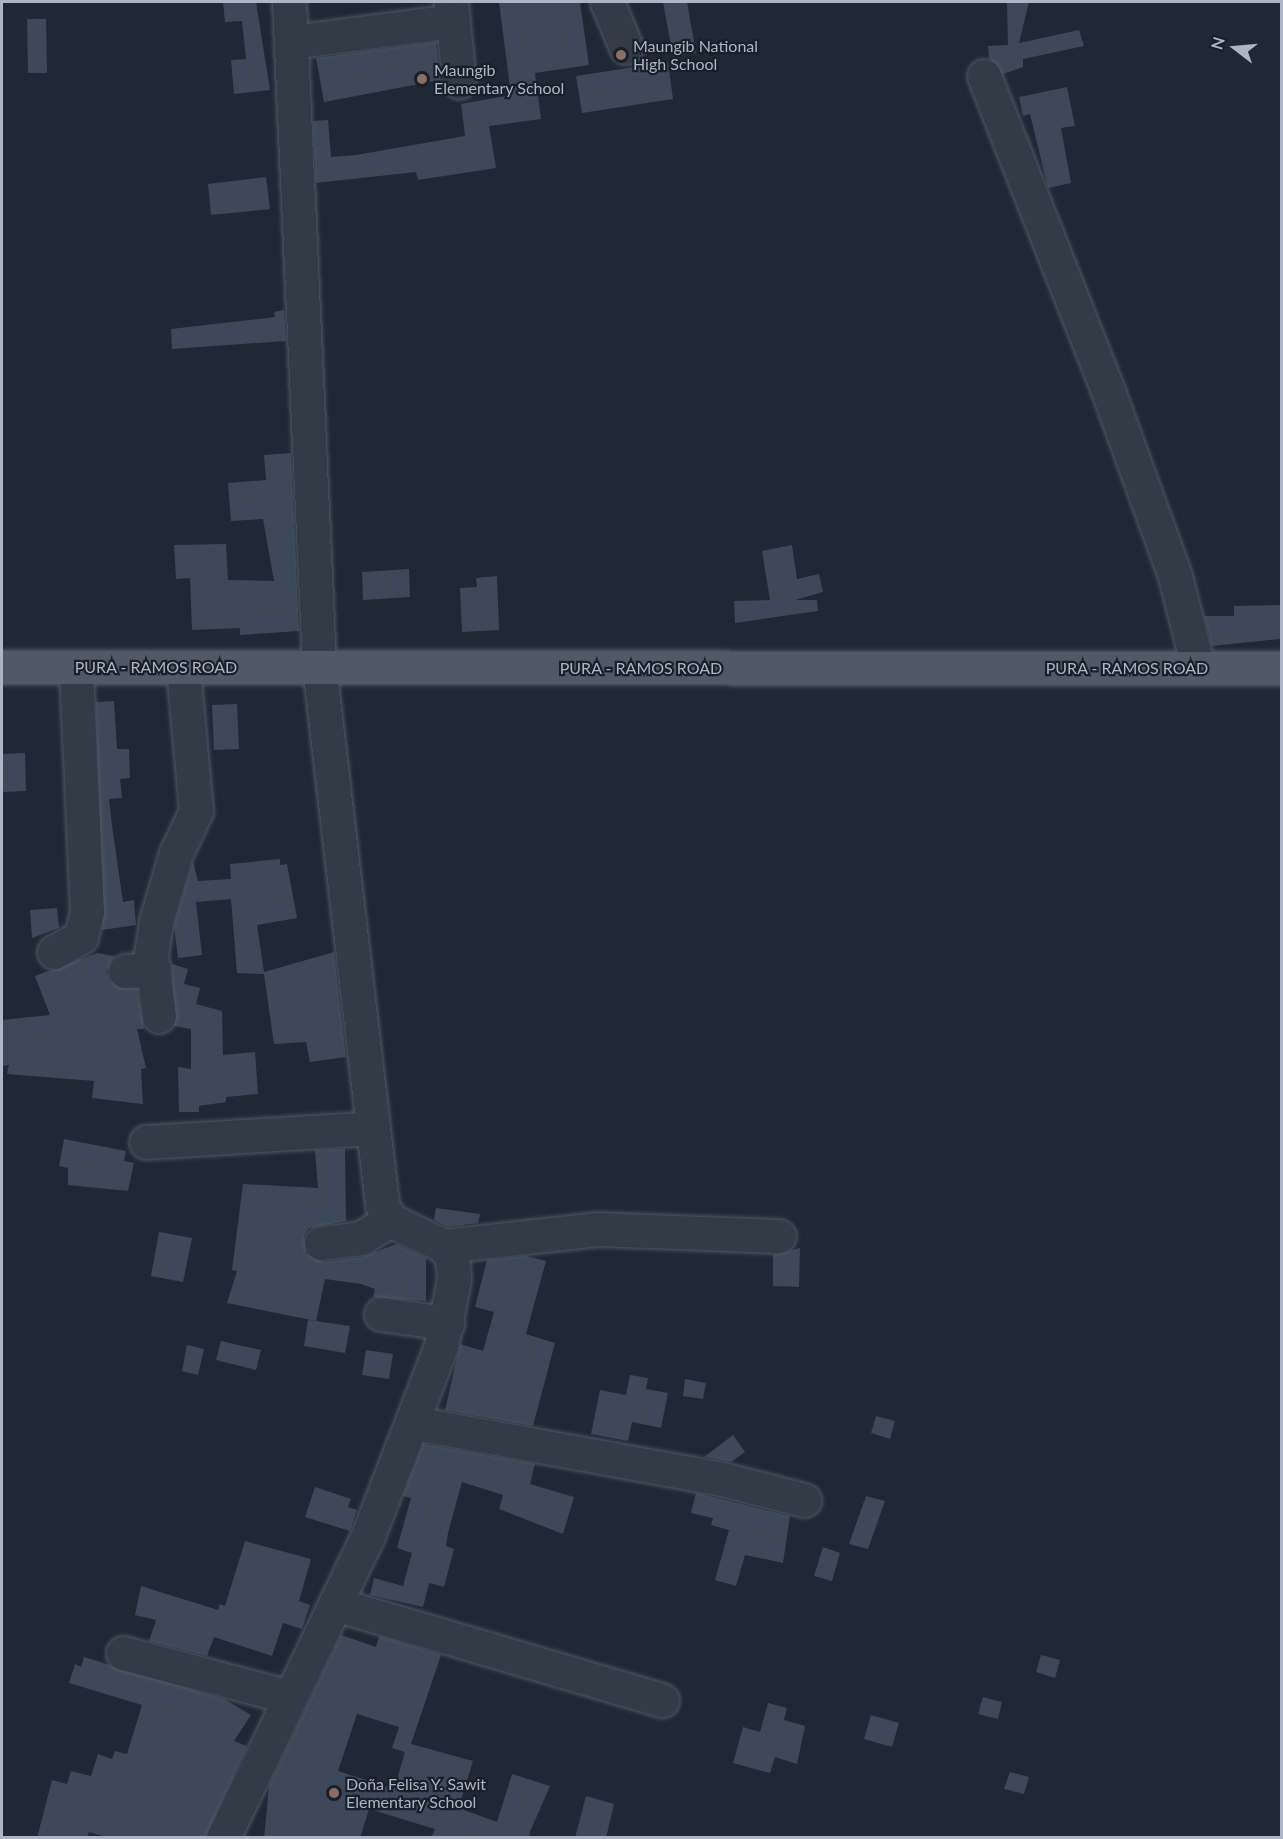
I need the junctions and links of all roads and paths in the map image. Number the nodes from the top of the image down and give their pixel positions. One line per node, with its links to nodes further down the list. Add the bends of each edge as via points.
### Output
1 (289, 2): 4 (street)
2 (607, 2): 5 (street)
3 (452, 11): 4 (street); 7 (street)
4 (291, 42): 8 (street)
5 (626, 47)
6 (984, 76): 11 (street, via 1116,412 1175,576)
7 (459, 82)
8 (320, 665): 11 (main road, PURA - RAMOS ROAD); 12 (main road, PURA - RAMOS ROAD); 16 (street)
9 (2, 667): 10 (main road, PURA - RAMOS ROAD)
10 (76, 667): 12 (main road, PURA - RAMOS ROAD); 14 (street, via 87,912 81,938)
11 (1198, 667): 13 (main road, PURA - RAMOS ROAD)
12 (183, 668): 15 (street, via 196,811 176,853 139,970)
13 (1281, 668)
14 (54, 952)
15 (159, 1016)
16 (373, 1128): 17 (street); 18 (street, via 382,1204)
17 (146, 1142)
18 (390, 1220): 20 (street, via 361,1238); 21 (street)
19 (779, 1236): 21 (street, via 598,1229)
20 (321, 1243)
21 (444, 1245): 23 (street, via 452,1258 454,1279)
22 (381, 1314): 23 (street)
23 (447, 1323): 24 (street)
24 (414, 1423): 25 (street, via 722,1479); 26 (street)
25 (804, 1500)
26 (335, 1604): 28 (street); 29 (street)
27 (123, 1653): 28 (street)
28 (289, 1697): 30 (street)
29 (662, 1700)
30 (223, 1838)

